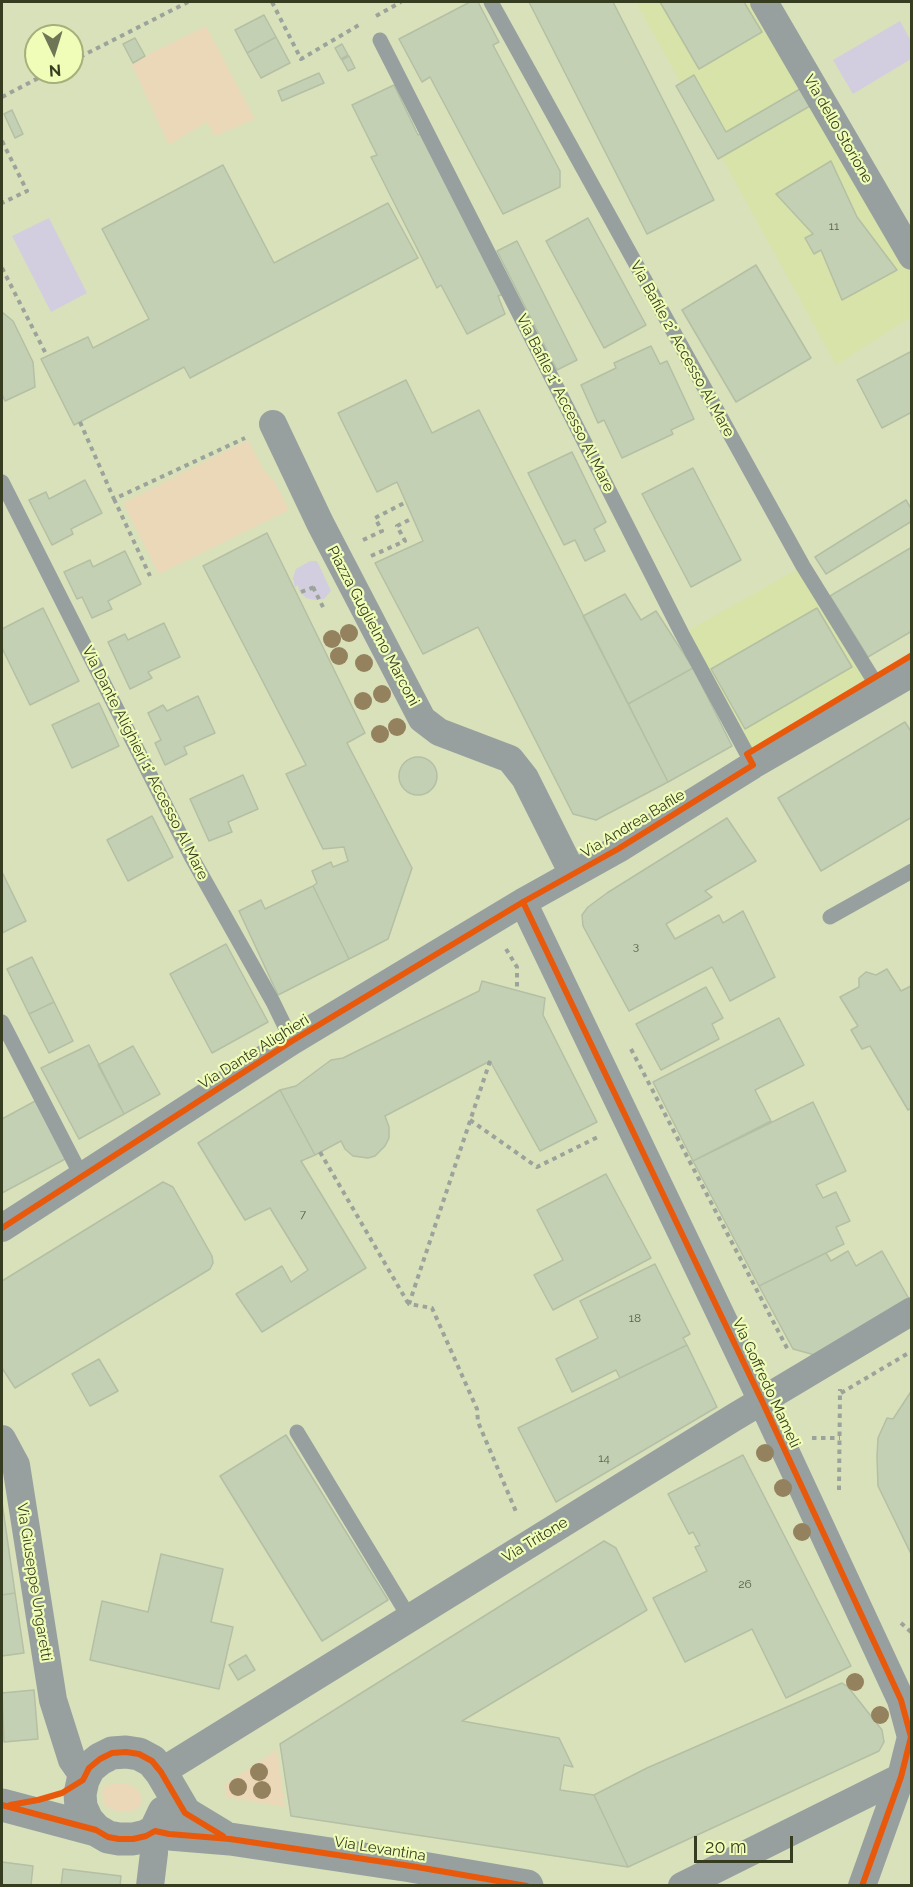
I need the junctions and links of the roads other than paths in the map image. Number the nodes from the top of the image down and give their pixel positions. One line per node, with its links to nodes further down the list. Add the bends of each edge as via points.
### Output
1 (491, 2): 7 (lane, Via Bafile 2° Accesso Al Mare, via 803,566)
2 (764, 2): 4 (street, Via dello Storione)
3 (380, 40): 8 (lane, Via Bafile 1° Accesso Al Mare, via 682,634)
4 (912, 256)
5 (273, 424): 10 (street, Piazza Guglielmo Marconi, via 422,719 439,732 510,759 525,778)
6 (2, 482): 14 (lane, Via Dante Alighieri 1° Accesso Al Mare, via 192,858)
7 (901, 685): 8 (street, Via Andrea Bafile)
8 (753, 765): 10 (street, Via Andrea Bafile)
9 (912, 871): 12 (lane)
10 (573, 874): 11 (street, Via Andrea Bafile)
11 (523, 902): 14 (street, Via Dante Alighieri); 18 (street, Via Goffredo Mameli)
12 (830, 917)
13 (2, 1022): 15 (lane)
14 (292, 1041): 15 (street, Via Dante Alighieri)
15 (82, 1177): 16 (street, Via Dante Alighieri)
16 (2, 1228)
17 (912, 1311): 18 (street, Via Tritone)
18 (762, 1401): 21 (street, Via Tritone); 25 (street, Via Goffredo Mameli, via 901,1700 911,1737)
19 (297, 1432): 21 (lane)
20 (2, 1438): 22 (street, Via Giuseppe Ungaretti, via 16,1465 53,1700)
21 (409, 1617): 24 (street, Via Tritone)
22 (61, 1728): 23 (street, via 92,1749); 26 (street, Via Giuseppe Ungaretti)
23 (112, 1753): 24 (street, Via Levantina, via 140,1754 152,1761); 26 (street, Via Levantina, via 89,1768)
24 (163, 1777): 29 (street, via 167,1805); 30 (street, Via Levantina, via 185,1813)
25 (901, 1777): 33 (street); 34 (street, Via Goffredo Mameli)
26 (83, 1779): 27 (street, Via Levantina, via 62,1793); 28 (street, via 81,1808)
27 (3, 1805): 28 (street, Via Levantina)
28 (96, 1830): 29 (street, Via Levantina, via 108,1837)
29 (147, 1834): 30 (street, Via Levantina); 31 (street, via 144,1852)
30 (230, 1839): 32 (street, Via Levantina)
31 (151, 1878)
32 (527, 1886)
33 (682, 1886)
34 (862, 1886)

